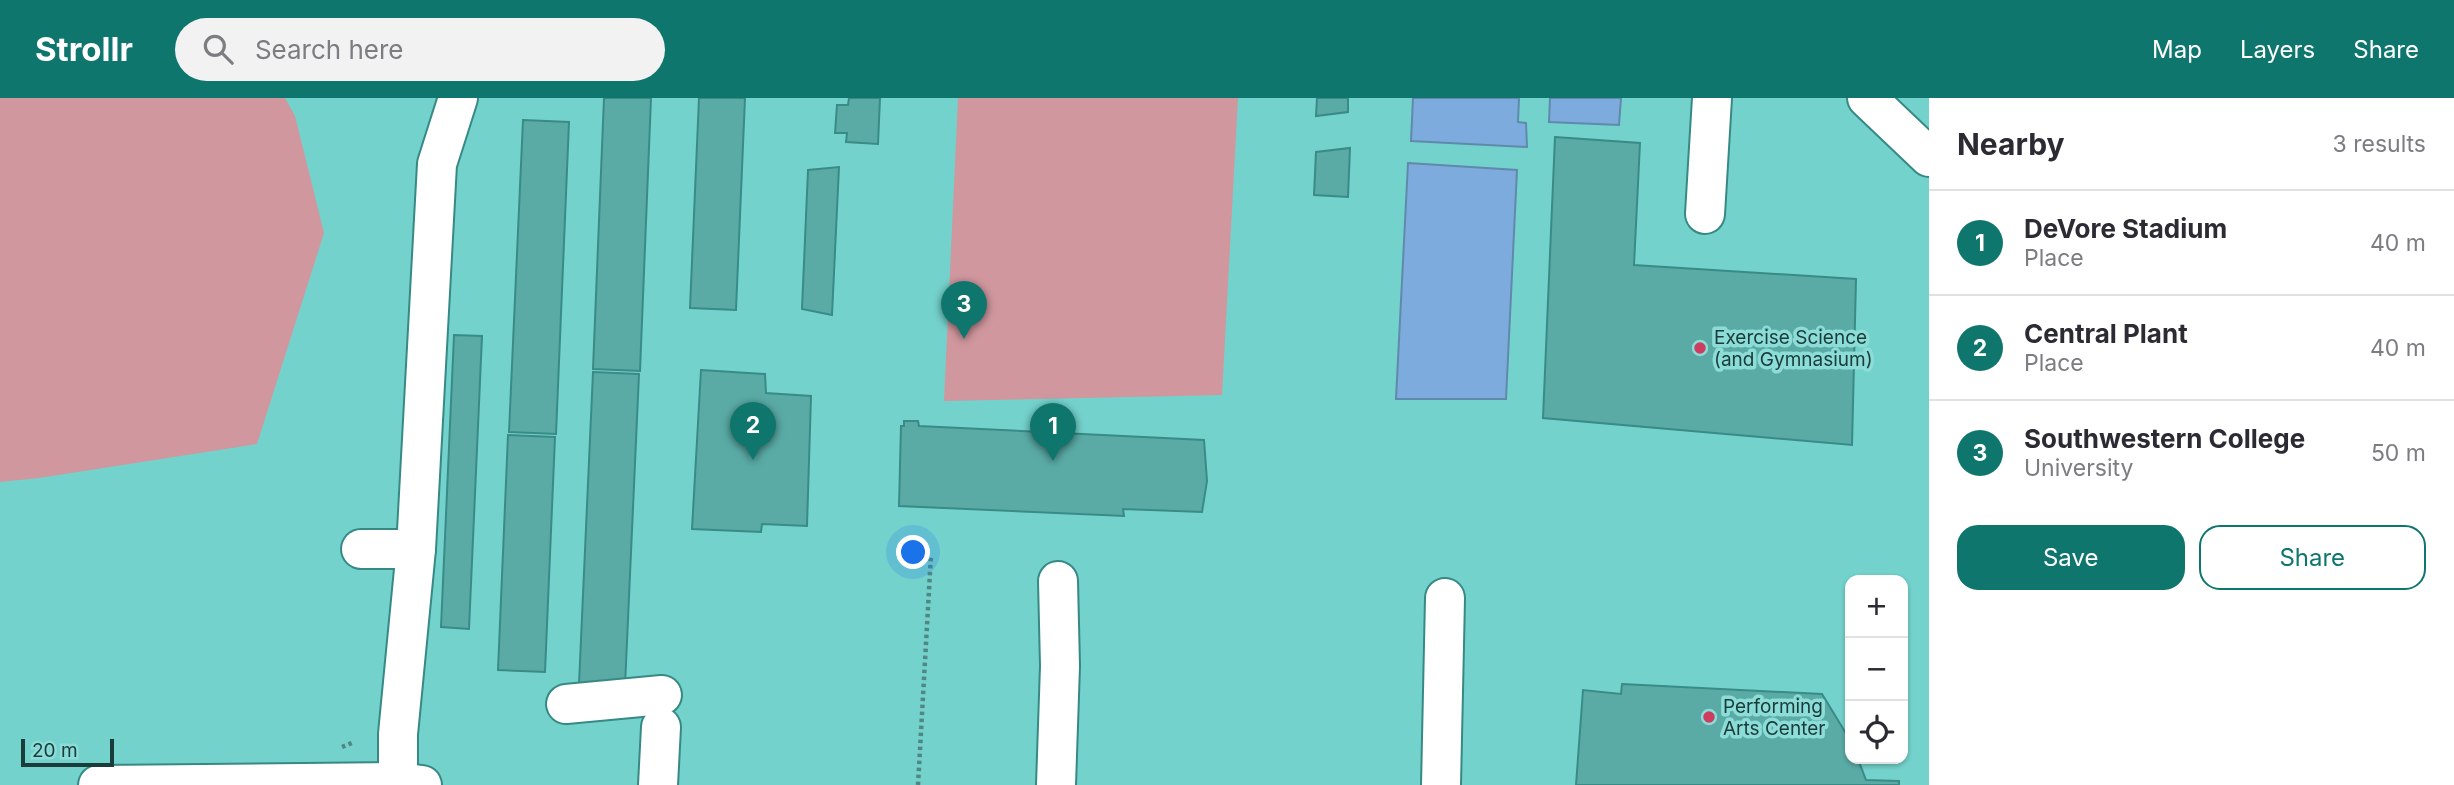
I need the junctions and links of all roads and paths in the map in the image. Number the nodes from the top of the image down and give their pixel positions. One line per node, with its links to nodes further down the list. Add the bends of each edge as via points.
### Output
1 (458, 98): 7 (lane, via 437,164)
2 (1712, 98): 5 (lane)
3 (1867, 98): 4 (lane)
4 (1929, 156)
5 (1705, 214)
6 (361, 549): 7 (lane)
7 (416, 549): 12 (lane, via 398,734)
8 (931, 555): 15 (path)
9 (1058, 581): 16 (lane)
10 (1445, 598): 17 (lane)
11 (566, 705): 14 (lane, via 661,711)
12 (410, 784): 13 (lane)
13 (98, 785)
14 (658, 785)
15 (918, 785)
16 (1056, 785)
17 (1441, 785)

